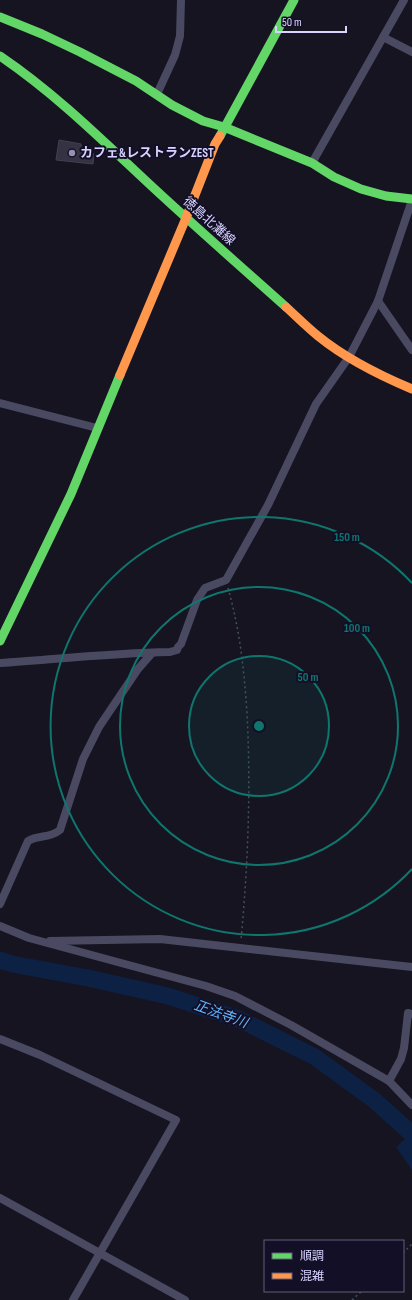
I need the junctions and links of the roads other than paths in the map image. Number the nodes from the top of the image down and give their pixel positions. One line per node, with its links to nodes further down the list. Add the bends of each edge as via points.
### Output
1 (181, 0): 8 (street, via 180,36)
2 (294, 0): 9 (main road)
3 (404, 0): 5 (street)
4 (0, 17): 8 (main road, via 74,49)
5 (383, 37): 6 (street); 10 (street)
6 (412, 52)
7 (0, 56): 12 (main road, 徳島北灘線, via 61,102)
8 (158, 94): 9 (main road, via 172,105 203,121)
9 (224, 127): 10 (main road); 12 (main road)
10 (312, 163): 11 (main road, via 320,170 376,194)
11 (412, 200): 13 (street)
12 (186, 218): 15 (main road, 徳島北灘線, via 319,337); 18 (main road)
13 (378, 301): 14 (street); 15 (street)
14 (412, 350)
15 (349, 357): 16 (main road, 徳島北灘線); 20 (street, via 316,404 268,505 226,580 205,588 197,600 177,650)
16 (412, 389)
17 (0, 403): 18 (street)
18 (97, 428): 19 (main road, via 71,494)
19 (0, 640)
20 (152, 653): 21 (street); 22 (street, via 138,669 99,727 83,759 60,830 28,841)
21 (0, 662)
22 (0, 904)
23 (0, 926): 24 (street)
24 (42, 942): 25 (street, via 160,939); 28 (street, via 235,996)
25 (412, 967)
26 (412, 1014): 28 (street, via 408,1013 401,1059)
27 (0, 1039): 31 (street, via 40,1055 176,1120)
28 (389, 1081): 29 (street)
29 (412, 1105)
30 (0, 1198): 31 (street)
31 (100, 1254): 32 (street); 33 (street)
32 (73, 1300)
33 (185, 1300)

